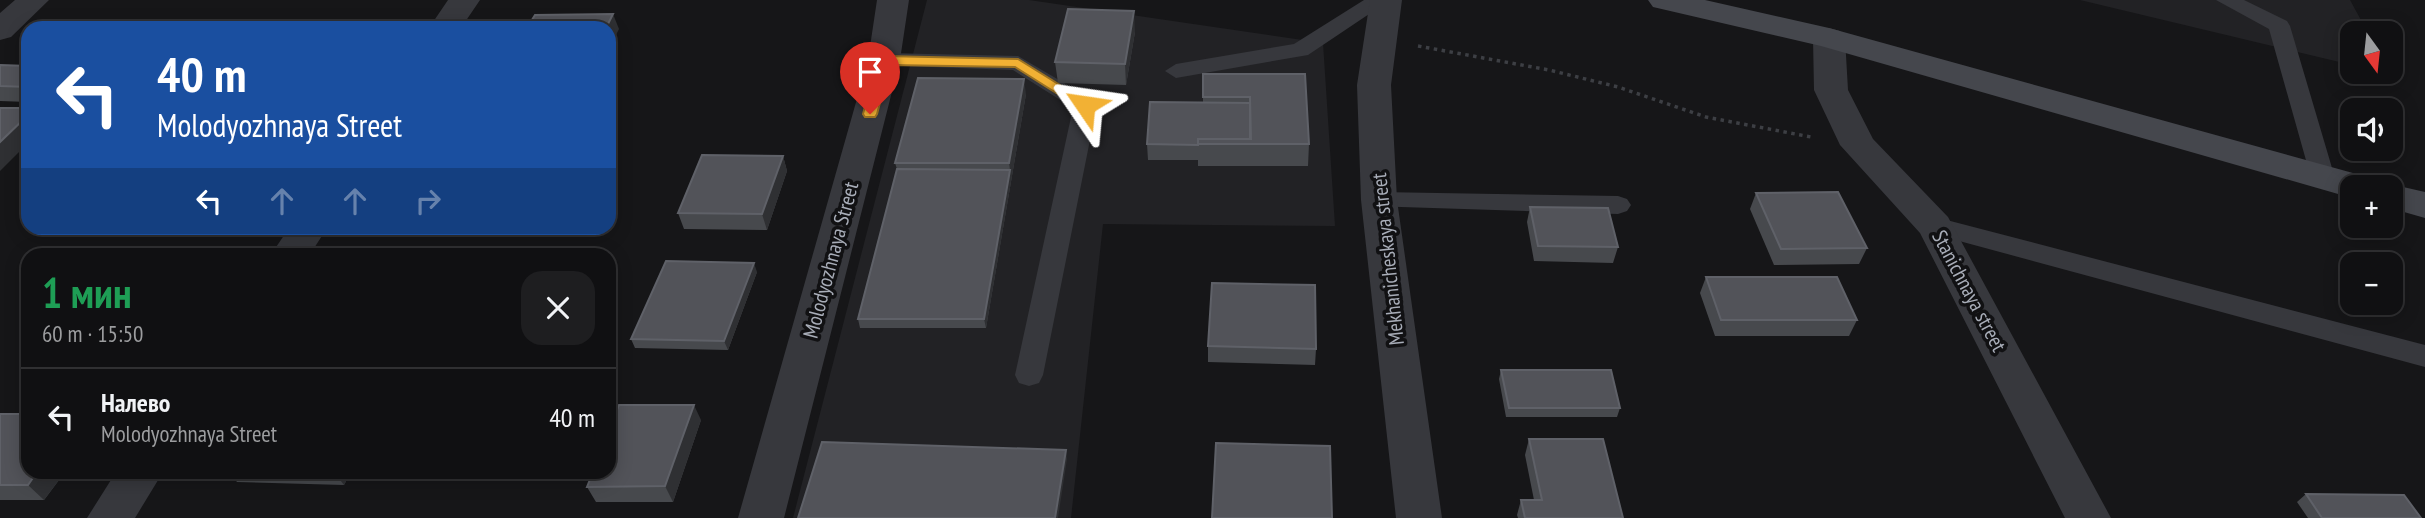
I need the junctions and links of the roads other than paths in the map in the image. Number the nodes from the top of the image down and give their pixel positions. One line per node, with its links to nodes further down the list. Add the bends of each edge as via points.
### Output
1 (33, 0): 9 (street)
2 (464, 0): 8 (street)
3 (893, 0): 11 (street, Molodyozhnaya Street)
4 (1378, 0): 12 (lane, via 1300,50)
5 (1386, 0): 16 (street, Mekhanicheskaya street, via 1374,85)
6 (1664, 0): 10 (main road)
7 (2227, 0): 13 (lane, via 2279,26)
8 (450, 21)
9 (0, 30)
10 (1829, 38): 13 (main road); 19 (street, Stanichnaya street, via 1831,90 1858,145)
11 (884, 60): 21 (lane, via 1018,63 1085,105); 24 (street, Molodyozhnaya Street)
12 (1176, 71)
13 (2323, 178): 14 (main road)
14 (2340, 182)
15 (2403, 199): 18 (main road)
16 (1379, 200): 17 (lane); 25 (street, Mekhanicheskaya street)
17 (1618, 205)
18 (2425, 205)
19 (1935, 226): 20 (lane); 26 (street, Stanichnaya street)
20 (2425, 356)
21 (1029, 375)
22 (136, 479): 23 (street)
23 (110, 518)
24 (761, 518)
25 (1419, 518)
26 (2088, 518)

